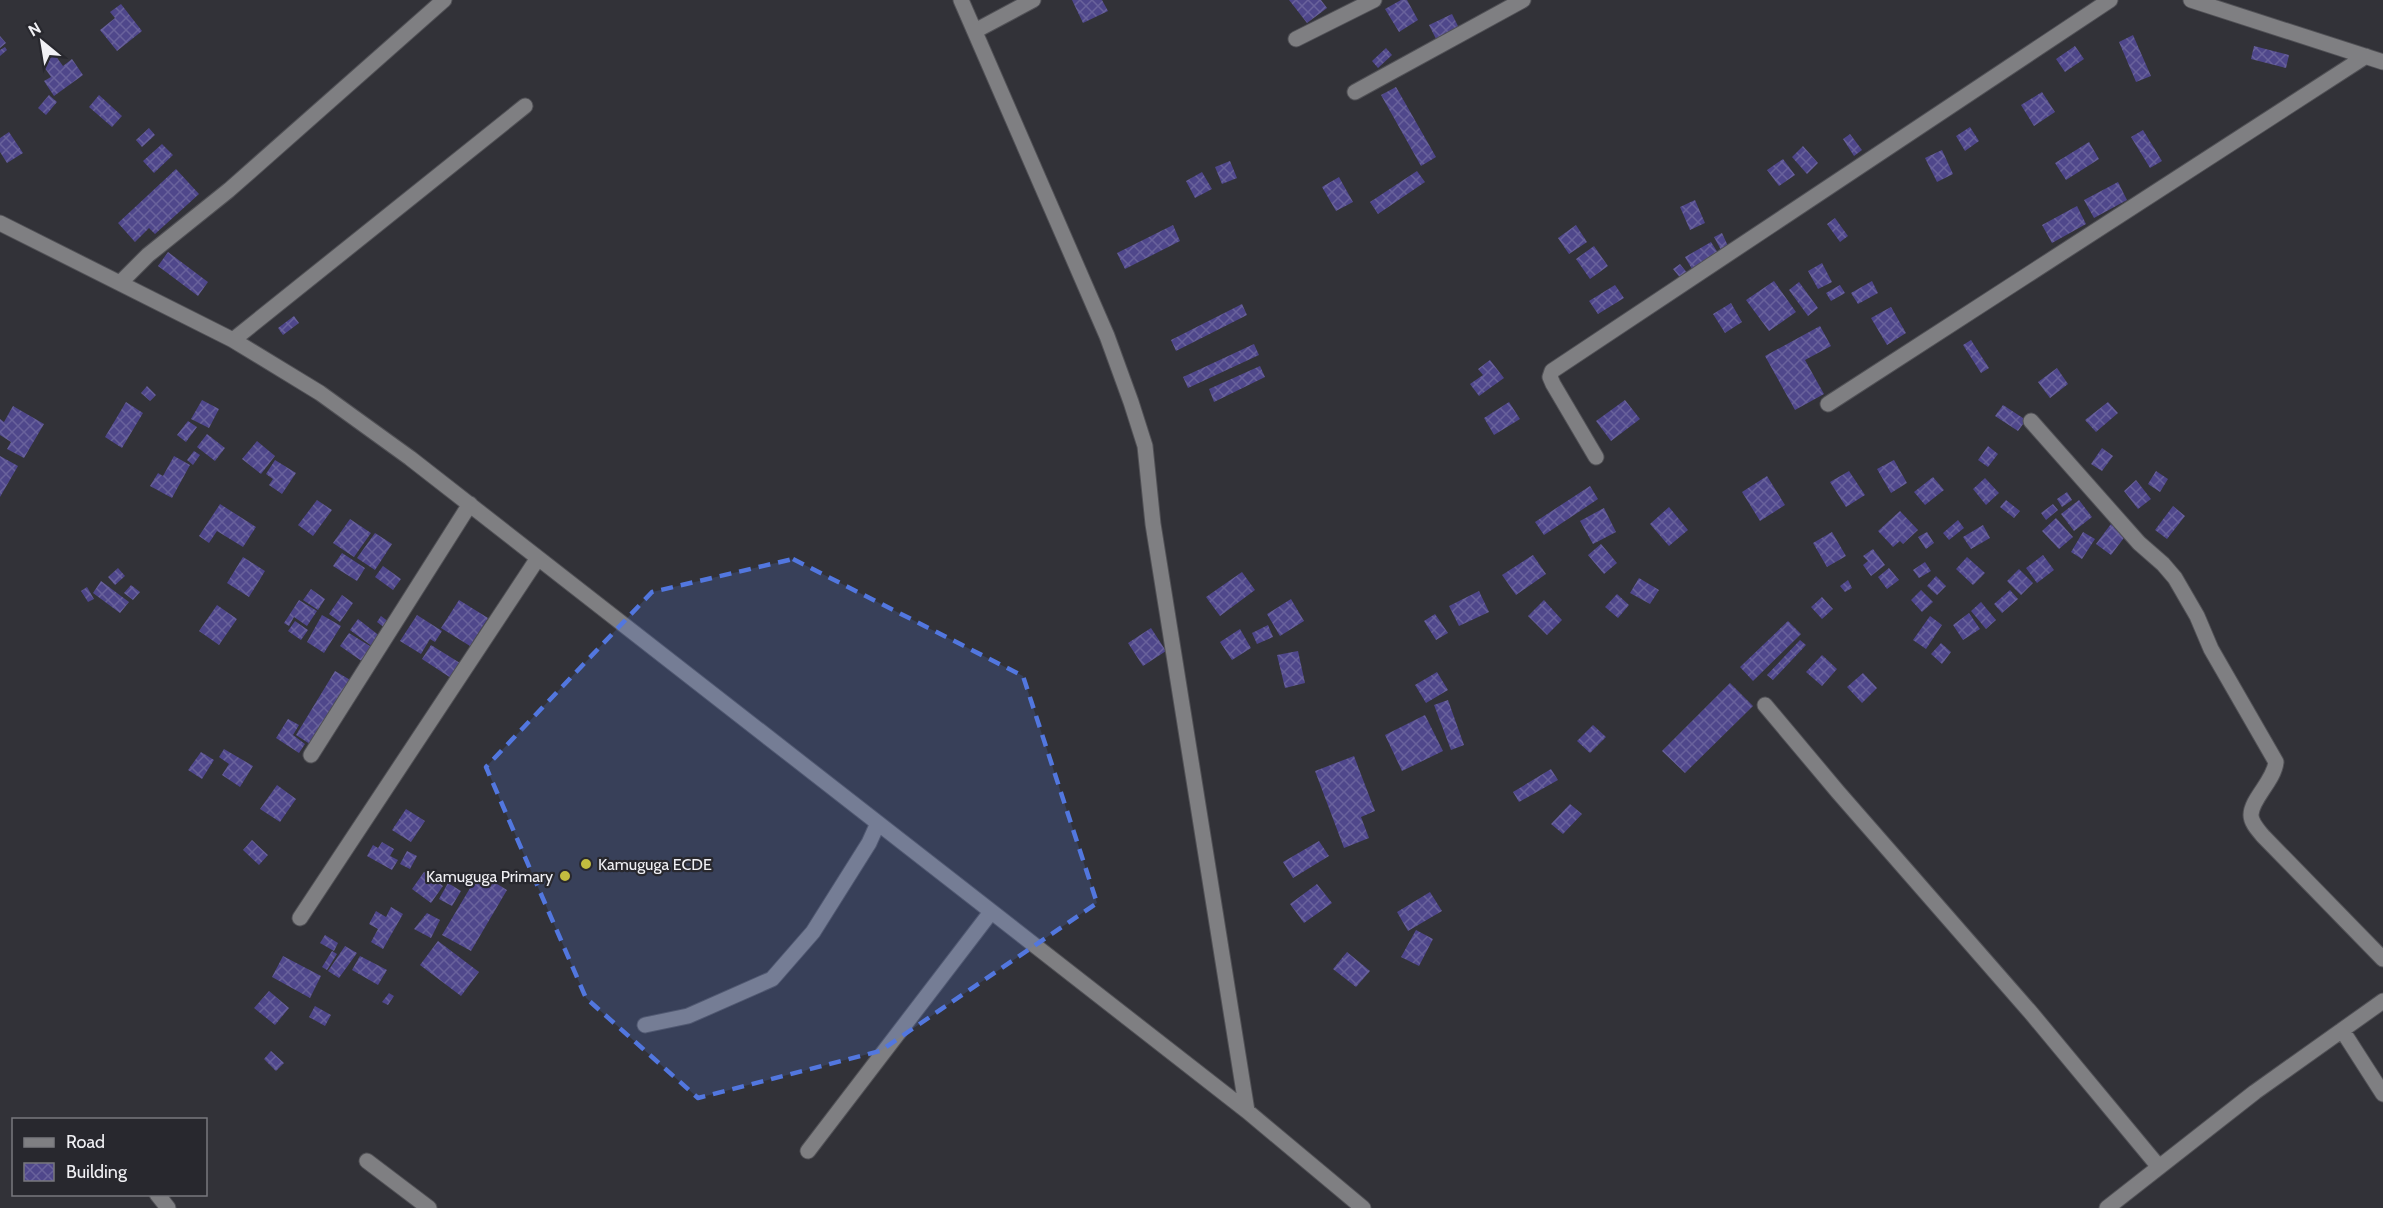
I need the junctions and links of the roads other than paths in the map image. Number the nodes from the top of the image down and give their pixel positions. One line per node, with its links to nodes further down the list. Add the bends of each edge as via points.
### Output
1 (444, 0): 15 (street)
2 (961, 0): 8 (street)
3 (1033, 0): 8 (street)
4 (1374, 0): 9 (street)
5 (1523, 0): 12 (street)
6 (2110, 0): 19 (street, via 1552,371 1553,384)
7 (2198, 1): 10 (street)
8 (975, 31): 32 (street, via 1107,336 1145,446 1153,524)
9 (1296, 39)
10 (2366, 56): 11 (street); 17 (street)
11 (2383, 62)
12 (1355, 92)
13 (525, 106): 16 (street)
14 (0, 223): 15 (street)
15 (120, 283): 16 (street)
16 (233, 340): 20 (street, via 321,393)
17 (1828, 404)
18 (2031, 421): 27 (street, via 2175,578 2276,762 2253,809 2254,824)
19 (1596, 457)
20 (470, 504): 21 (street); 23 (street)
21 (538, 558): 24 (street); 26 (street)
22 (1765, 705): 35 (street)
23 (311, 755)
24 (878, 823): 25 (street); 29 (street, via 813,932 772,979 688,1016)
25 (991, 912): 32 (street); 33 (street)
26 (300, 918)
27 (2383, 959)
28 (2383, 1001): 30 (street)
29 (645, 1025)
30 (2342, 1030): 31 (street); 35 (street)
31 (2383, 1094)
32 (1247, 1111): 39 (street)
33 (808, 1151)
34 (367, 1161): 38 (street)
35 (2159, 1167): 40 (street)
36 (159, 1196): 37 (street)
37 (168, 1208)
38 (429, 1208)
39 (1363, 1208)
40 (2107, 1208)

